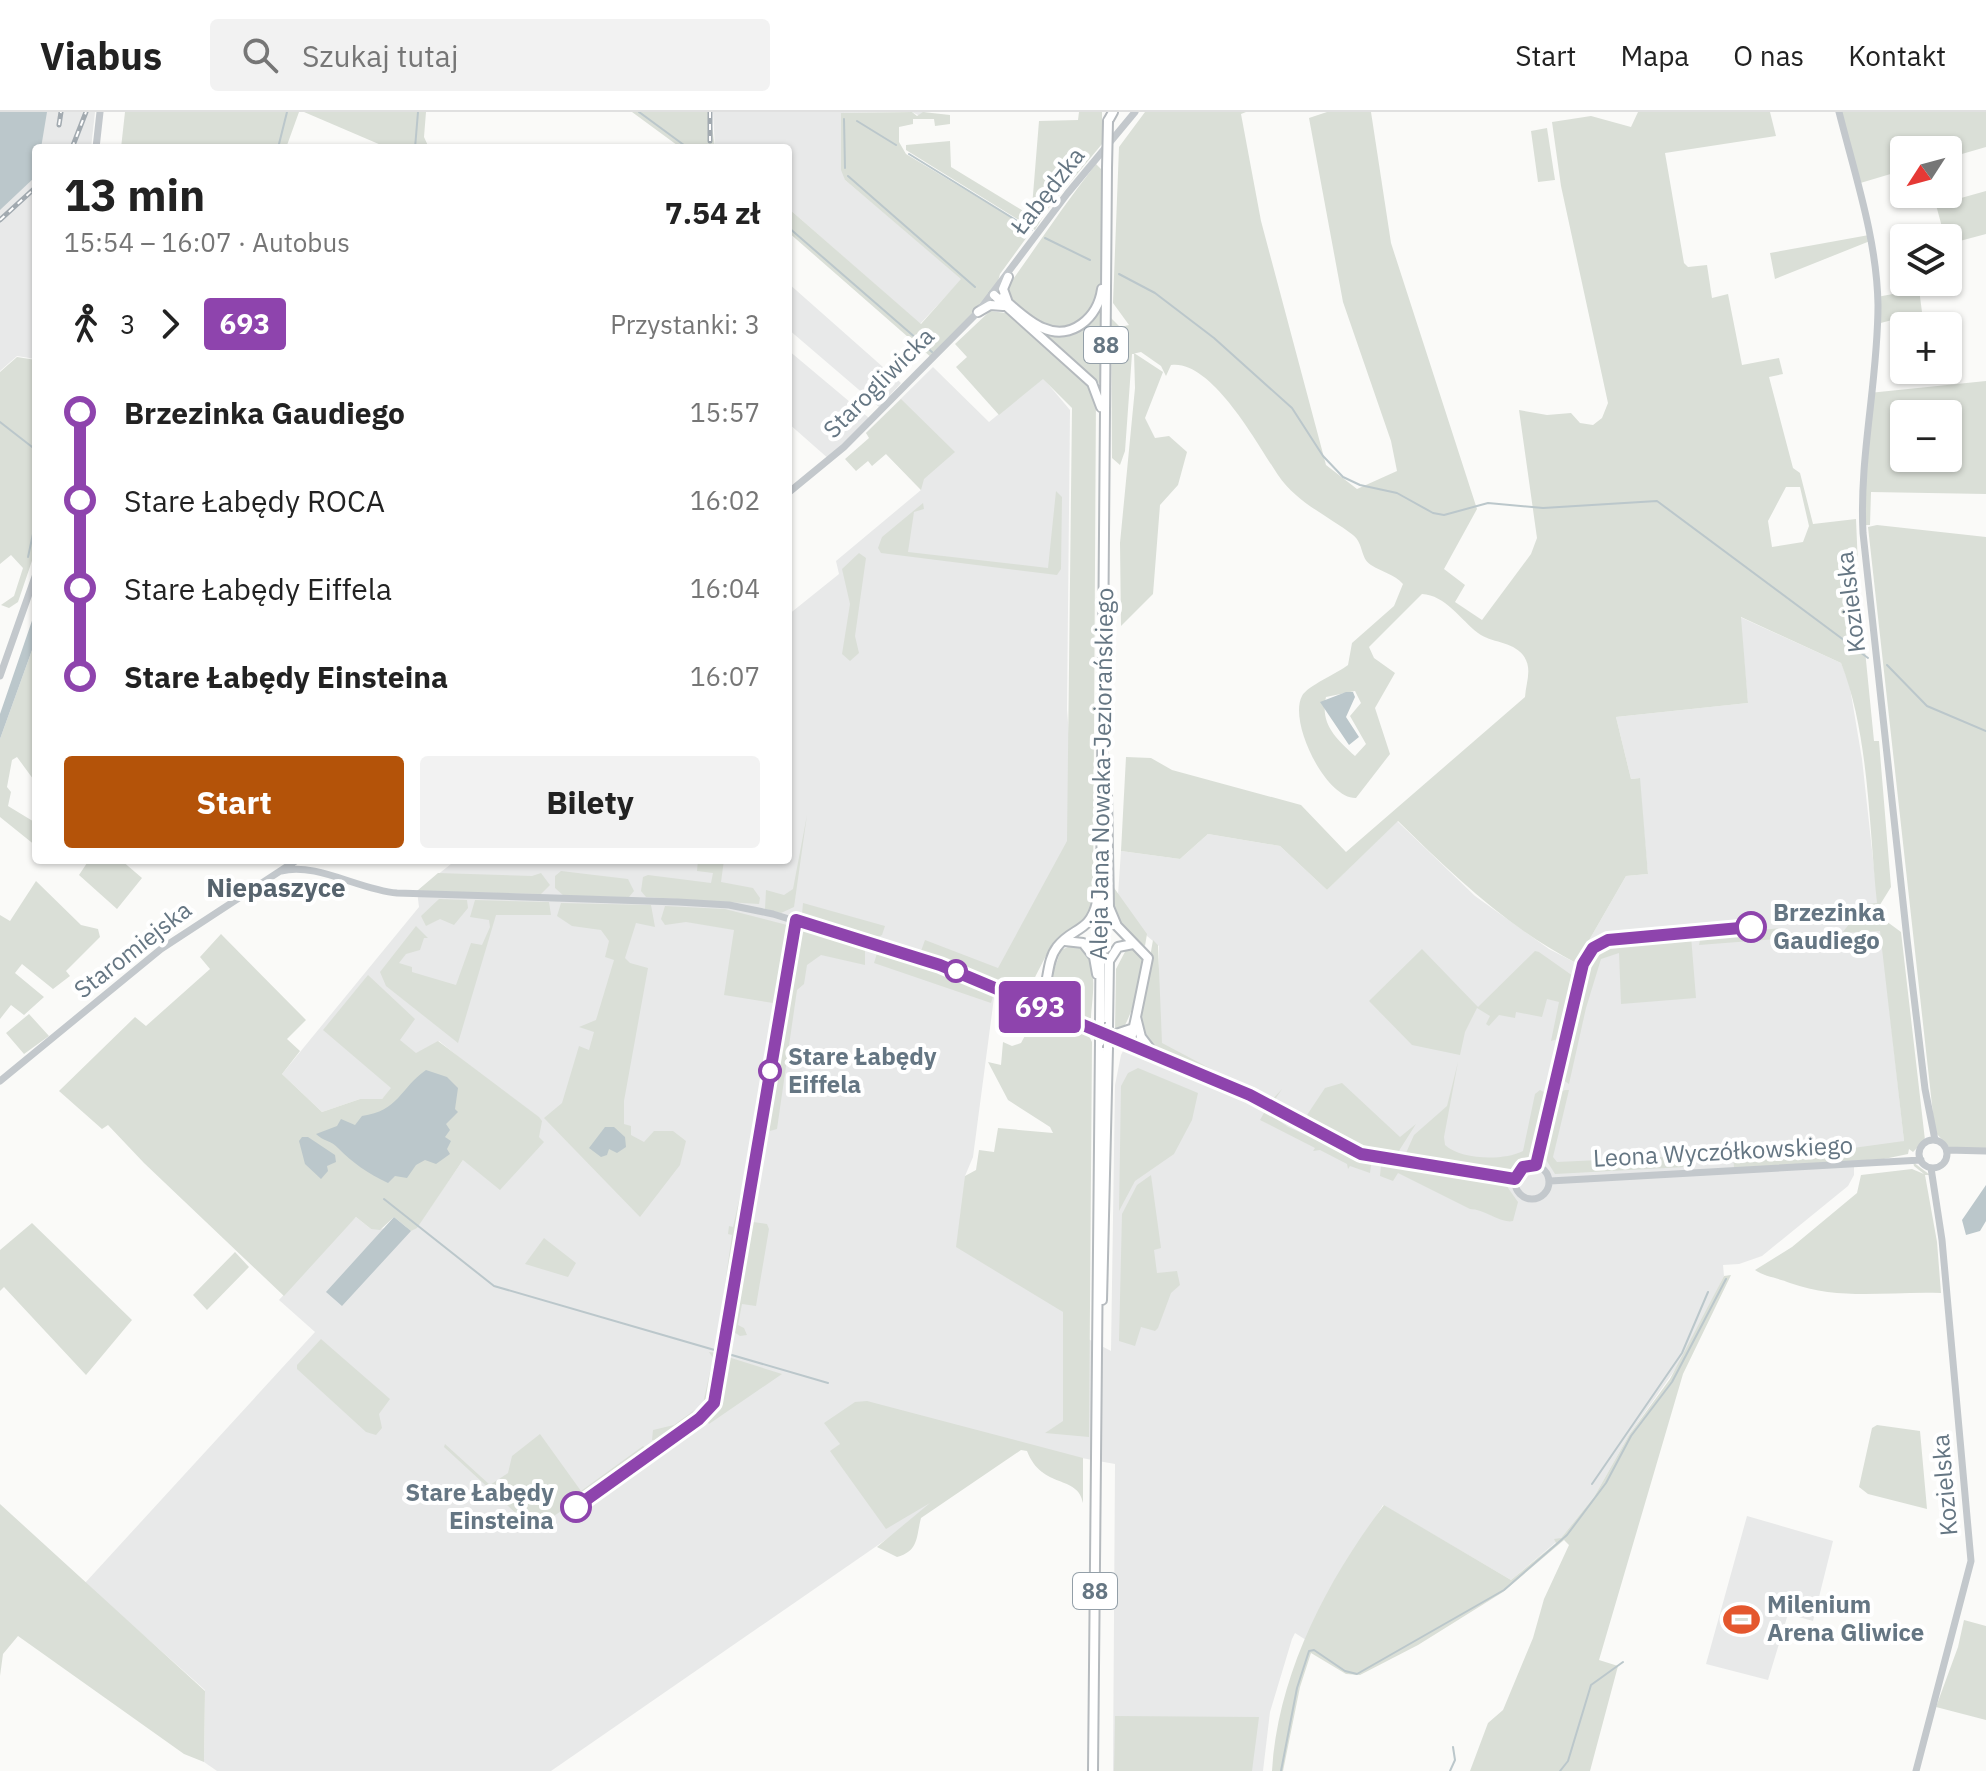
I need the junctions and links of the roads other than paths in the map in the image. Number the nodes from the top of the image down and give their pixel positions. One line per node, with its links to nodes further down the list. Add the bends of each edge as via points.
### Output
1 (100, 112): 5 (street)
2 (1135, 112): 7 (street, Łabędzka)
3 (1839, 112): 30 (street, Kozielska, via 1865,215 1877,297 1862,467 1863,533)
4 (1110, 115): 6 (main road, Aleja Jana Nowaka-Jeziorańskiego / 88, bridge)
5 (96, 144)
6 (1106, 262): 9 (main road, via 1098,306 1073,328 1043,328); 11 (main road, Aleja Jana Nowaka-Jeziorańskiego / 88)
7 (1008, 277): 8 (street, Łabędzka); 9 (main road)
8 (994, 295): 9 (main road); 10 (street, Starogliwicka)
9 (1008, 306): 10 (main road, via 995,304); 11 (main road, via 1092,383)
10 (978, 312): 12 (street, Starogliwicka, via 844,447)
11 (1105, 428): 15 (main road, Aleja Jana Nowaka-Jeziorańskiego / 88)
12 (792, 490)
13 (32, 585): 14 (street)
14 (0, 676)
15 (1103, 722): 17 (main road, Aleja Jana Nowaka-Jeziorańskiego / 88); 19 (main road, via 1109,907)
16 (303, 864): 21 (street, via 389,893 729,905 906,953); 29 (street, Staromiejska, via 281,871 161,949)
17 (1101, 877): 18 (main road, via 1091,919); 22 (main road, Aleja Jana Nowaka-Jeziorańskiego / 88)
18 (1065, 941): 20 (main road, via 1056,948); 22 (main road, via 1076,940 1089,950)
19 (1133, 944): 25 (main road, via 1118,947 1109,961); 26 (main road, via 1143,950 1148,963 1139,987)
20 (1041, 987): 21 (main road); 23 (main road); 24 (main road, via 1050,1006)
21 (1006, 993): 23 (street)
22 (1100, 998): 25 (main road, Aleja Jana Nowaka-Jeziorańskiego / 88)
23 (1035, 1005): 24 (street)
24 (1064, 1017): 25 (street)
25 (1106, 1028): 26 (main road); 27 (street); 37 (main road, Aleja Jana Nowaka-Jeziorańskiego / 88, bridge)
26 (1135, 1030): 27 (main road); 28 (main road)
27 (1130, 1044): 28 (street)
28 (1154, 1054): 35 (street, via 1256,1098 1361,1154)
29 (0, 1081)
30 (1932, 1141): 32 (street); 33 (street)
31 (1986, 1151): 32 (street)
32 (1947, 1153): 34 (street)
33 (1920, 1156): 34 (street); 36 (street, Leona Wyczółkowskiego, via 1831,1167)
34 (1934, 1168): 38 (street, Kozielska, via 1971,1561)
35 (1515, 1179): 36 (street, via 1523,1167 1533,1165 1542,1167); 36 (street, via 1519,1193 1532,1199 1544,1194)
36 (1550, 1181)
37 (1093, 1771)
38 (1916, 1771)

